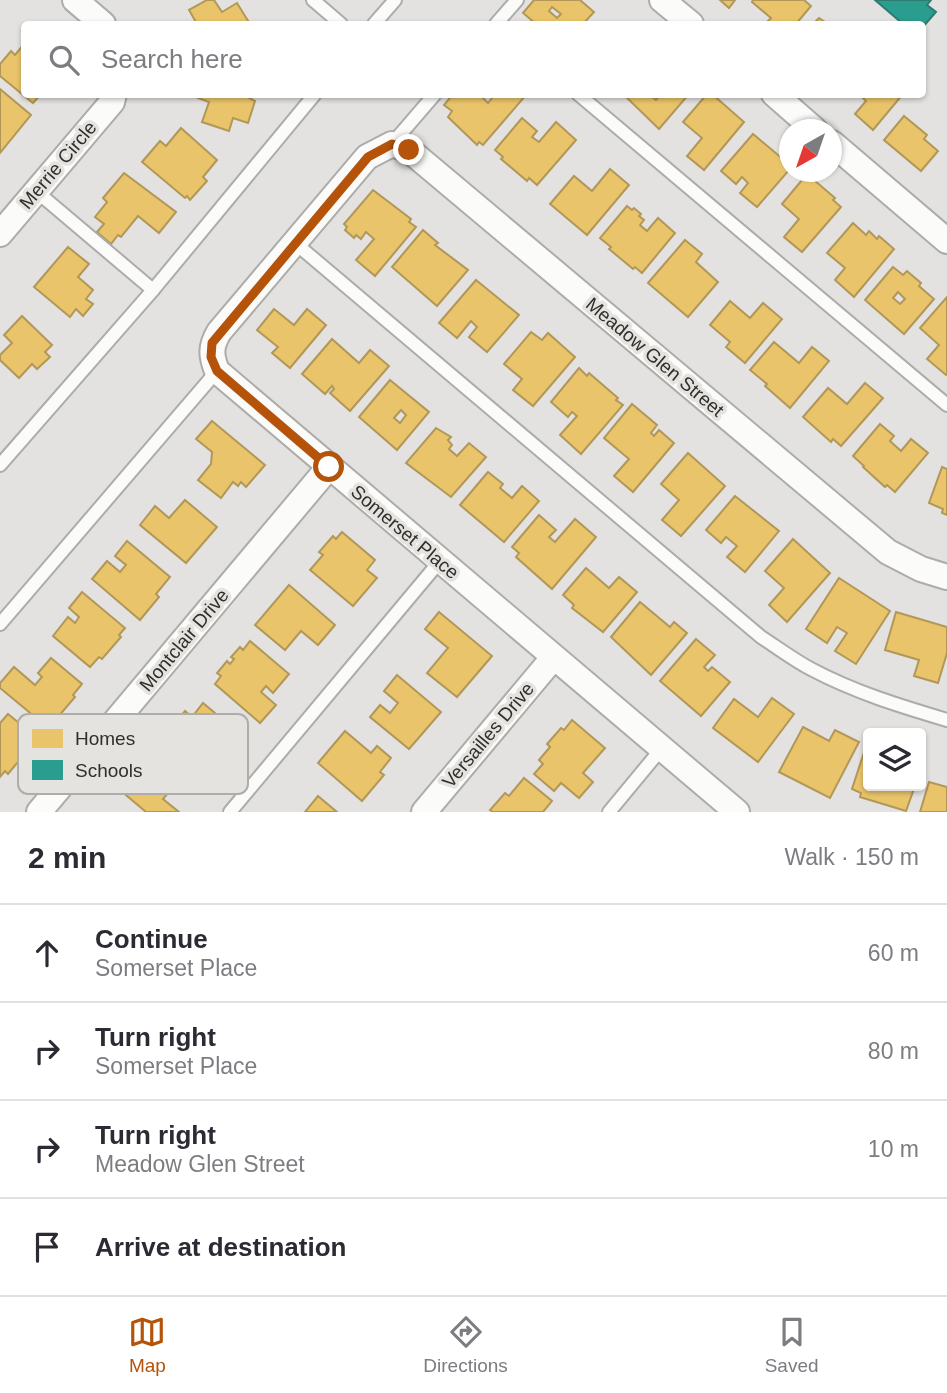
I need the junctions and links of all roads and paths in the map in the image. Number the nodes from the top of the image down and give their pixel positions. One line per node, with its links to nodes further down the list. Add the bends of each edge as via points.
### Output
1 (75, 0): 6 (street)
2 (313, 0): 7 (lane)
3 (395, 0): 8 (lane)
4 (517, 0): 9 (lane)
5 (662, 0): 10 (street)
6 (100, 21)
7 (338, 21)
8 (377, 21)
9 (499, 21)
10 (687, 21)
11 (113, 98): 19 (street, Merrie Circle)
12 (313, 98): 23 (lane)
13 (432, 98): 17 (lane)
14 (583, 98): 25 (lane)
15 (779, 98): 16 (street)
16 (802, 119)
17 (392, 144): 22 (street, via 368,157); 29 (street, Meadow Glen Street, via 409,150 888,552)
18 (842, 153): 21 (street)
19 (36, 191): 20 (street, Merrie Circle); 23 (lane)
20 (0, 234)
21 (947, 241)
22 (295, 243): 24 (street, via 212,343); 33 (lane, via 761,636 840,684)
23 (153, 290): 26 (lane)
24 (217, 371): 27 (street, Somerset Place); 30 (lane)
25 (947, 405)
26 (0, 465)
27 (329, 467): 28 (street, Somerset Place); 32 (street, Montclair Drive)
28 (440, 561): 31 (street, Somerset Place); 35 (lane)
29 (947, 577)
30 (0, 624)
31 (553, 658): 34 (street, Somerset Place); 40 (street, Versailles Drive)
32 (121, 714)
33 (947, 720)
34 (662, 748): 41 (lane); 42 (street, Somerset Place)
35 (248, 790)
36 (54, 794): 38 (street, Montclair Drive)
37 (245, 794): 39 (lane)
38 (39, 812)
39 (230, 812)
40 (424, 812)
41 (609, 812)
42 (737, 812)

